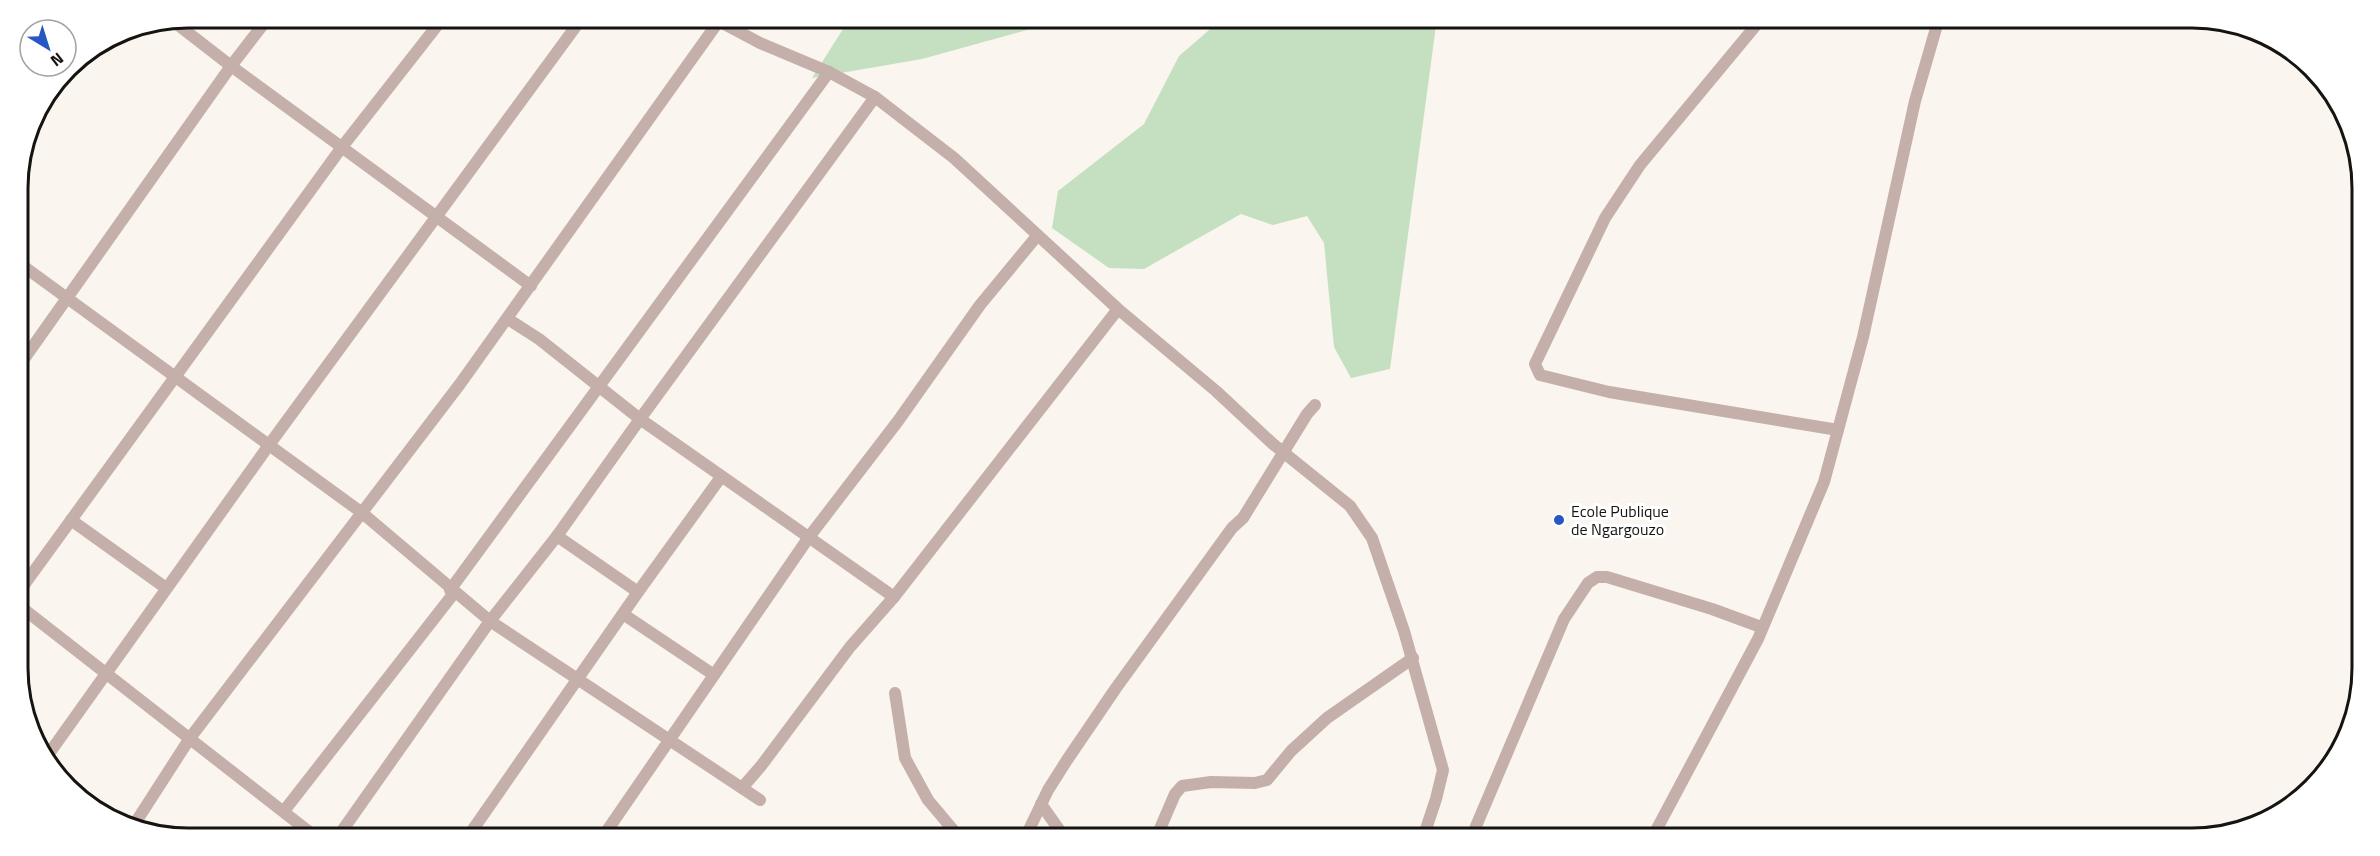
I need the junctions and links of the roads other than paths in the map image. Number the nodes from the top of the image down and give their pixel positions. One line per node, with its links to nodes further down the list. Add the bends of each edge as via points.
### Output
1 (1754, 28): 25 (street, via 1634,173 1605,218 1535,364 1540,375 1598,389)
2 (1936, 28): 25 (street, via 1915,101 1863,337)
3 (183, 29): 9 (street)
4 (260, 29): 9 (street)
5 (434, 29): 12 (street)
6 (574, 29): 13 (street)
7 (711, 29): 16 (street)
8 (735, 29): 10 (street)
9 (231, 66): 12 (street); 17 (street)
10 (829, 72): 11 (street); 22 (street)
11 (875, 97): 14 (street, via 954,158); 24 (street)
12 (342, 147): 13 (street); 21 (street)
13 (436, 215): 16 (street); 26 (street)
14 (1036, 236): 18 (street); 32 (street, via 980,305)
15 (29, 271): 17 (street)
16 (531, 286): 19 (street)
17 (67, 300): 20 (street); 21 (street)
18 (1118, 309): 27 (street); 37 (street)
19 (508, 319): 22 (street); 29 (street)
20 (29, 353)
21 (176, 378): 26 (street); 30 (street)
22 (600, 388): 24 (street); 35 (street)
23 (1315, 405): 27 (street)
24 (640, 419): 28 (street); 31 (street)
25 (1838, 430): 41 (street, via 1824,482)
26 (269, 445): 29 (street); 34 (street)
27 (1283, 452): 42 (street, via 1350,506 1372,538); 52 (street, via 1243,518 1116,688)
28 (721, 477): 32 (street); 36 (street)
29 (361, 512): 35 (street); 47 (street)
30 (71, 520): 33 (street); 34 (street)
31 (557, 536): 36 (street); 40 (street)
32 (809, 537): 37 (street); 44 (street)
33 (28, 579)
34 (166, 588): 43 (street)
35 (452, 592): 40 (street); 53 (street)
36 (638, 592): 39 (street)
37 (894, 597): 50 (street, via 850,647)
38 (28, 612): 43 (street)
39 (623, 614): 44 (street); 45 (street)
40 (490, 621): 45 (street); 59 (street)
41 (1761, 627): 56 (street, via 1607,577 1597,577 1588,583 1564,619); 57 (street)
42 (1413, 658): 55 (street, via 1443,770); 65 (street, via 1327,718 1267,780 1182,786)
43 (107, 672): 47 (street); 49 (street)
44 (714, 675): 48 (street)
45 (578, 679): 48 (street); 60 (street)
46 (895, 693): 62 (street, via 905,758 928,800)
47 (190, 738): 53 (street); 54 (street)
48 (669, 741): 50 (street); 61 (street)
49 (52, 750)
50 (742, 788): 51 (street)
51 (760, 800)
52 (1041, 804): 63 (street); 64 (street)
53 (284, 811): 58 (street)
54 (138, 819)
55 (1427, 827)
56 (1476, 827)
57 (1658, 827)
58 (305, 828)
59 (344, 828)
60 (474, 828)
61 (609, 828)
62 (951, 828)
63 (1030, 828)
64 (1058, 828)
65 (1161, 828)

